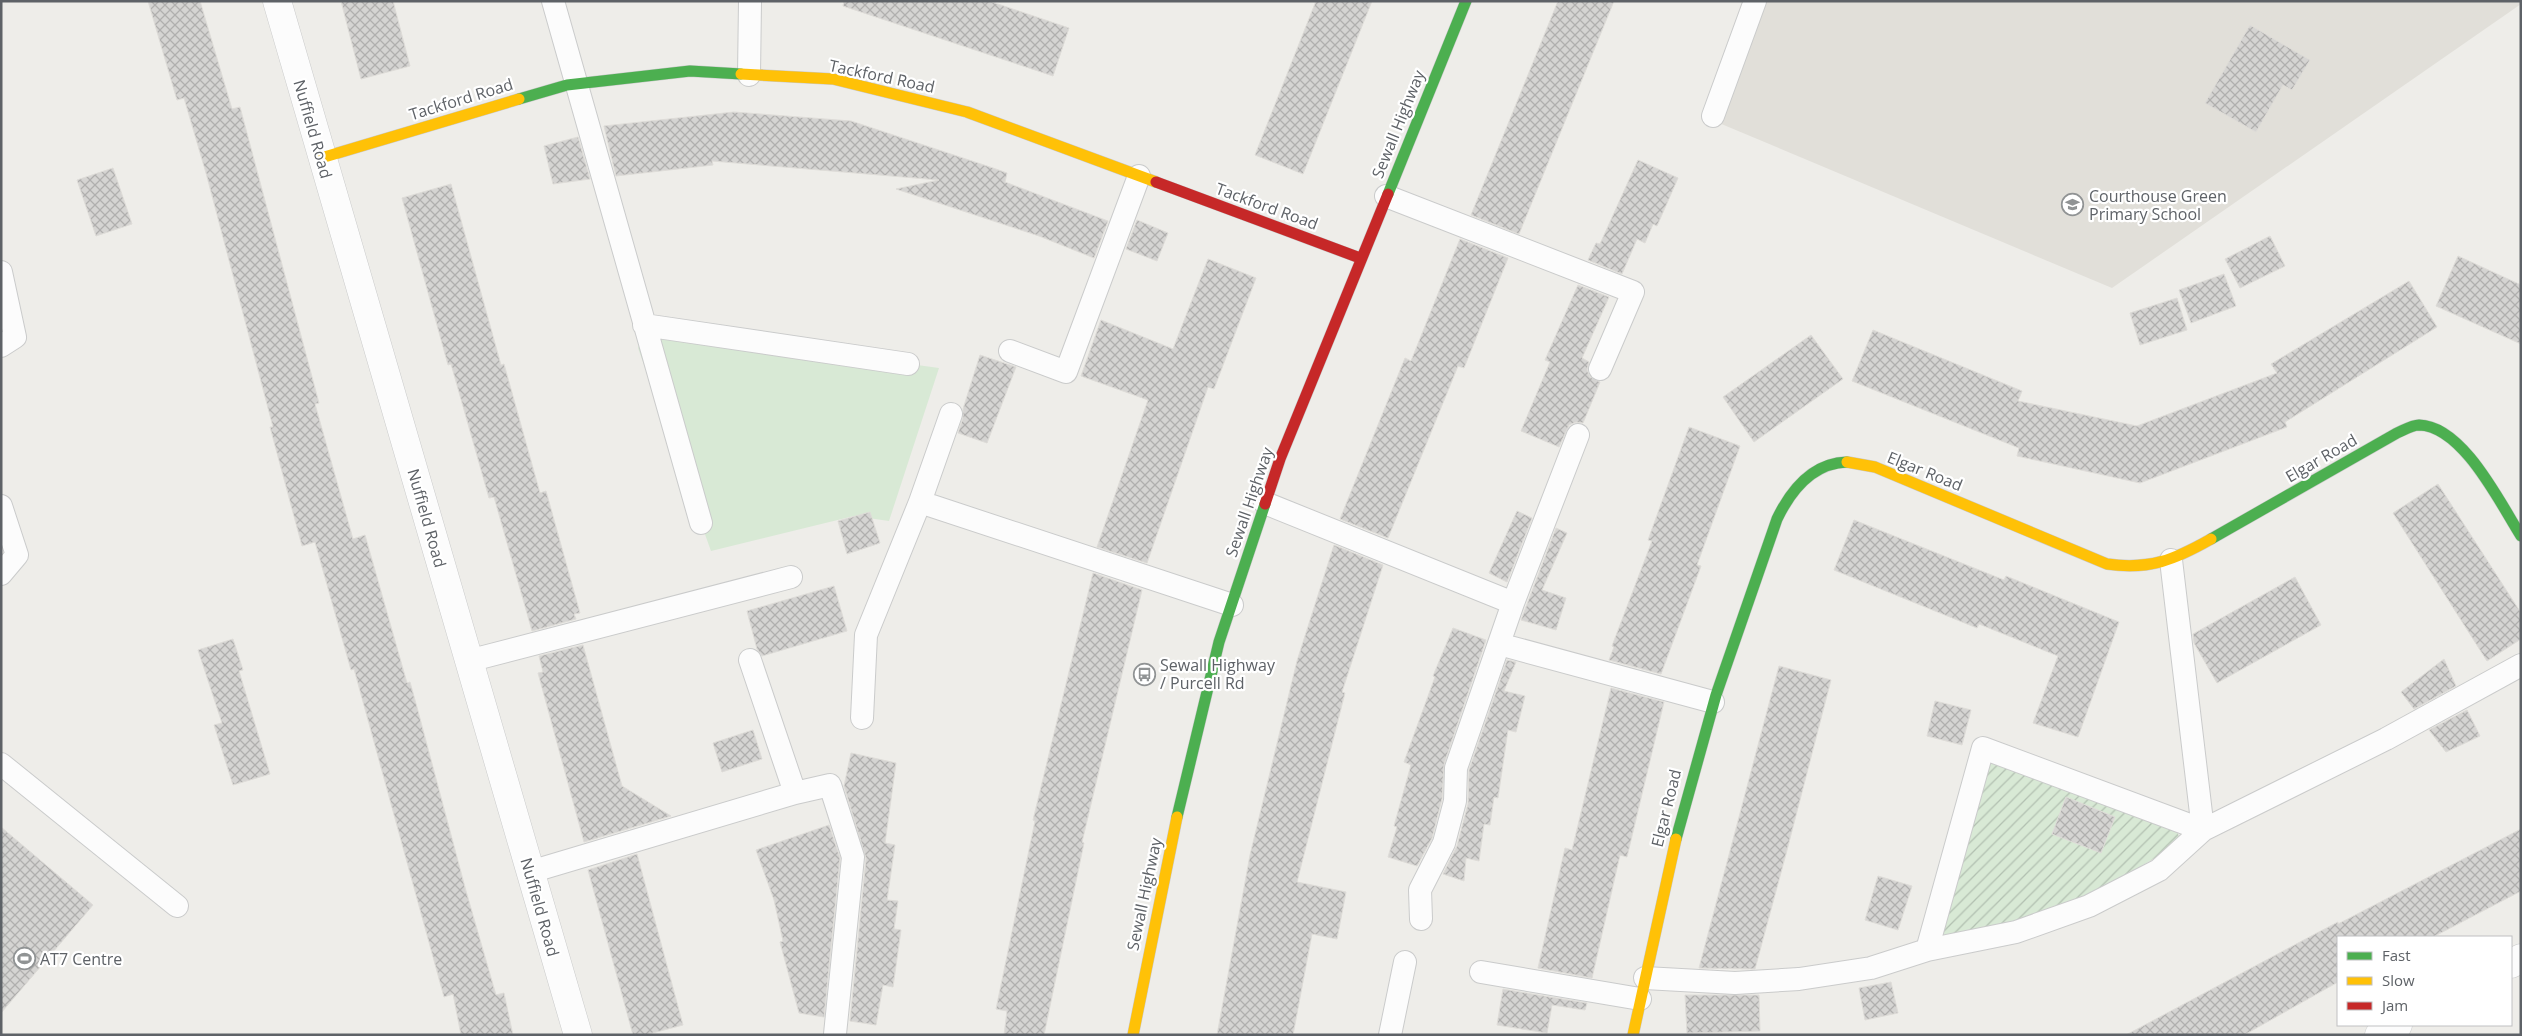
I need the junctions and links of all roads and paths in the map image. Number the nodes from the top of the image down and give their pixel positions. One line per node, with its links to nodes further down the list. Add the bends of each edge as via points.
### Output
1 (277, 1): 9 (street, Nuffield Road)
2 (553, 1): 7 (lane)
3 (750, 1): 6 (lane)
4 (1466, 1): 11 (street, Sewall Highway)
5 (1755, 1): 8 (lane)
6 (749, 75): 7 (street, Tackford Road, via 690,72); 10 (street, Tackford Road, via 833,79 967,112)
7 (576, 84): 9 (street, Tackford Road); 14 (lane)
8 (1713, 116)
9 (321, 158): 33 (street, Nuffield Road)
10 (1140, 176): 12 (street, Tackford Road); 16 (lane, via 1066,372)
11 (1386, 196): 12 (street, Sewall Highway); 18 (lane, via 1633,292)
12 (1360, 258): 22 (street, Sewall Highway)
13 (1, 272): 15 (lane, via 15,337)
14 (644, 325): 17 (lane); 24 (lane)
15 (1, 346)
16 (1010, 351)
17 (908, 364)
18 (1600, 369)
19 (951, 414): 21 (lane)
20 (1578, 435): 29 (lane)
21 (920, 502): 30 (lane); 36 (lane, via 866,635)
22 (1265, 504): 29 (lane); 30 (street, Sewall Highway)
23 (1, 506): 27 (lane, via 17,555)
24 (701, 523)
25 (2521, 536): 26 (street, Elgar Road, via 2462,447 2449,435 2418,425 2396,433)
26 (2171, 560): 35 (street, Elgar Road, via 2134,568 2107,564 1875,467 1848,462 1822,468 1799,484 1783,506 1726,656); 39 (lane)
27 (1, 574)
28 (791, 577): 33 (lane)
29 (1513, 603): 31 (lane)
30 (1232, 604): 50 (street, Sewall Highway, via 1219,642 1186,775)
31 (1499, 644): 35 (lane); 42 (lane, via 1456,768 1455,800 1444,843 1420,890)
32 (750, 660): 38 (lane)
33 (468, 661): 40 (street, Nuffield Road)
34 (2521, 665): 39 (lane, via 2386,739)
35 (1713, 702): 46 (street, Elgar Road, via 1664,882)
36 (862, 718)
37 (1, 764): 41 (lane)
38 (795, 793): 40 (lane); 48 (lane, via 830,785 853,857)
39 (2203, 830): 43 (lane, via 2159,870 2089,906 2016,932); 43 (lane, via 1983,748)
40 (530, 872): 49 (street, Nuffield Road)
41 (177, 906)
42 (1421, 919)
43 (1927, 950): 46 (lane, via 1871,968 1799,979)
44 (1405, 962): 51 (lane)
45 (1481, 972): 46 (lane)
46 (1642, 988): 52 (street, Elgar Road)
47 (2396, 1026): 53 (street)
48 (835, 1034)
49 (578, 1035)
50 (1133, 1035)
51 (1390, 1035)
52 (1633, 1035)
53 (2379, 1035)

